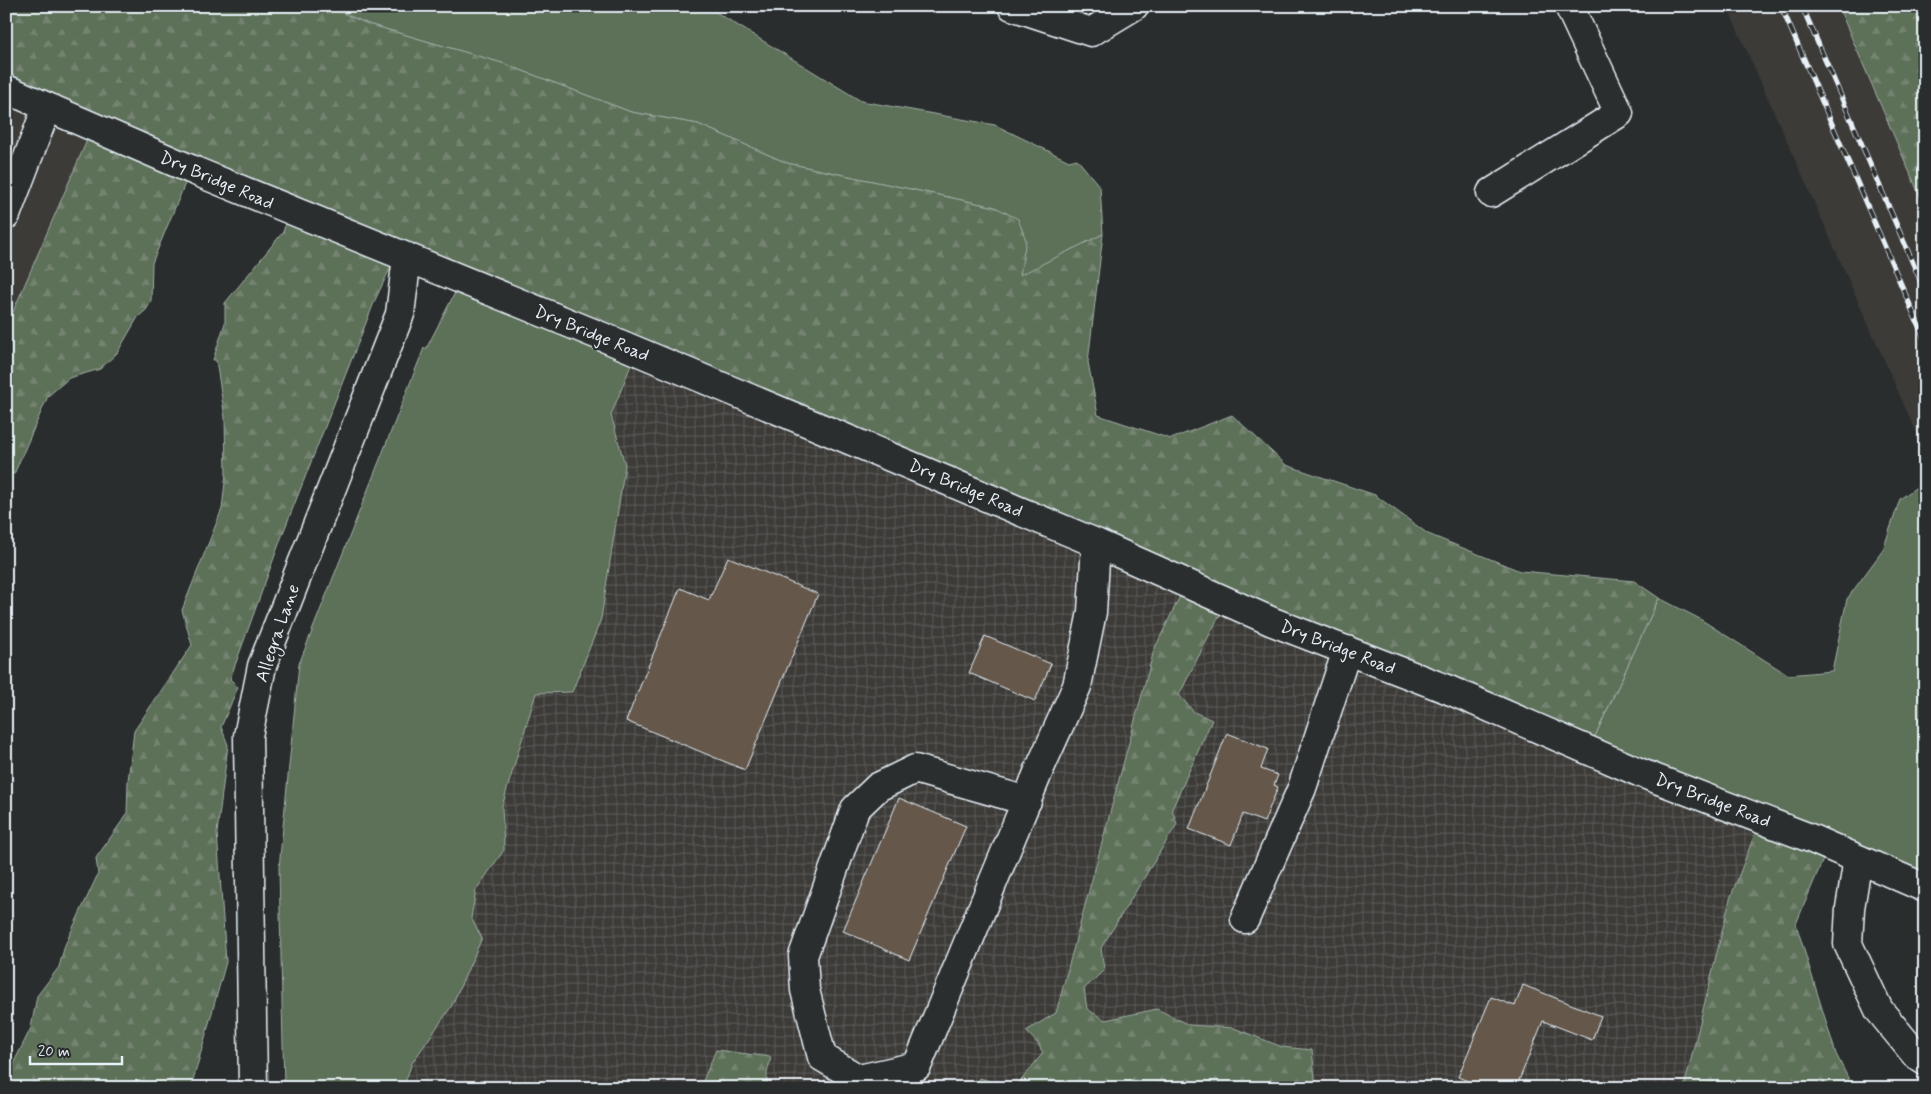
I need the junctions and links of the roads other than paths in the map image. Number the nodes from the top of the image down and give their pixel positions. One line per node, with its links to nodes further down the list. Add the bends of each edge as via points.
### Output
1 (1012, 6): 2 (street, via 1091,32)
2 (1134, 6)
3 (1569, 6): 6 (street, via 1619,113)
4 (6, 89): 5 (street, Dry Bridge Road)
5 (47, 107): 7 (street); 8 (street, Dry Bridge Road)
6 (1490, 193)
7 (9, 199)
8 (407, 257): 9 (street, Dry Bridge Road); 16 (street, Allegra Lane, via 400,314 262,666 248,736)
9 (1096, 543): 10 (street, Dry Bridge Road, via 1272,622); 11 (street, via 1092,612 1077,686)
10 (1346, 650): 12 (street, Dry Bridge Road); 14 (street, via 1302,788)
11 (1027, 801): 11 (street, via 917,1066 859,1080 822,1057 805,990 803,956 855,809 878,787 915,769)
12 (1858, 859): 13 (street, Dry Bridge Road); 15 (street, via 1848,944 1879,1010)
13 (1925, 888)
14 (1245, 919)
15 (1925, 1062)
16 (253, 1088)

